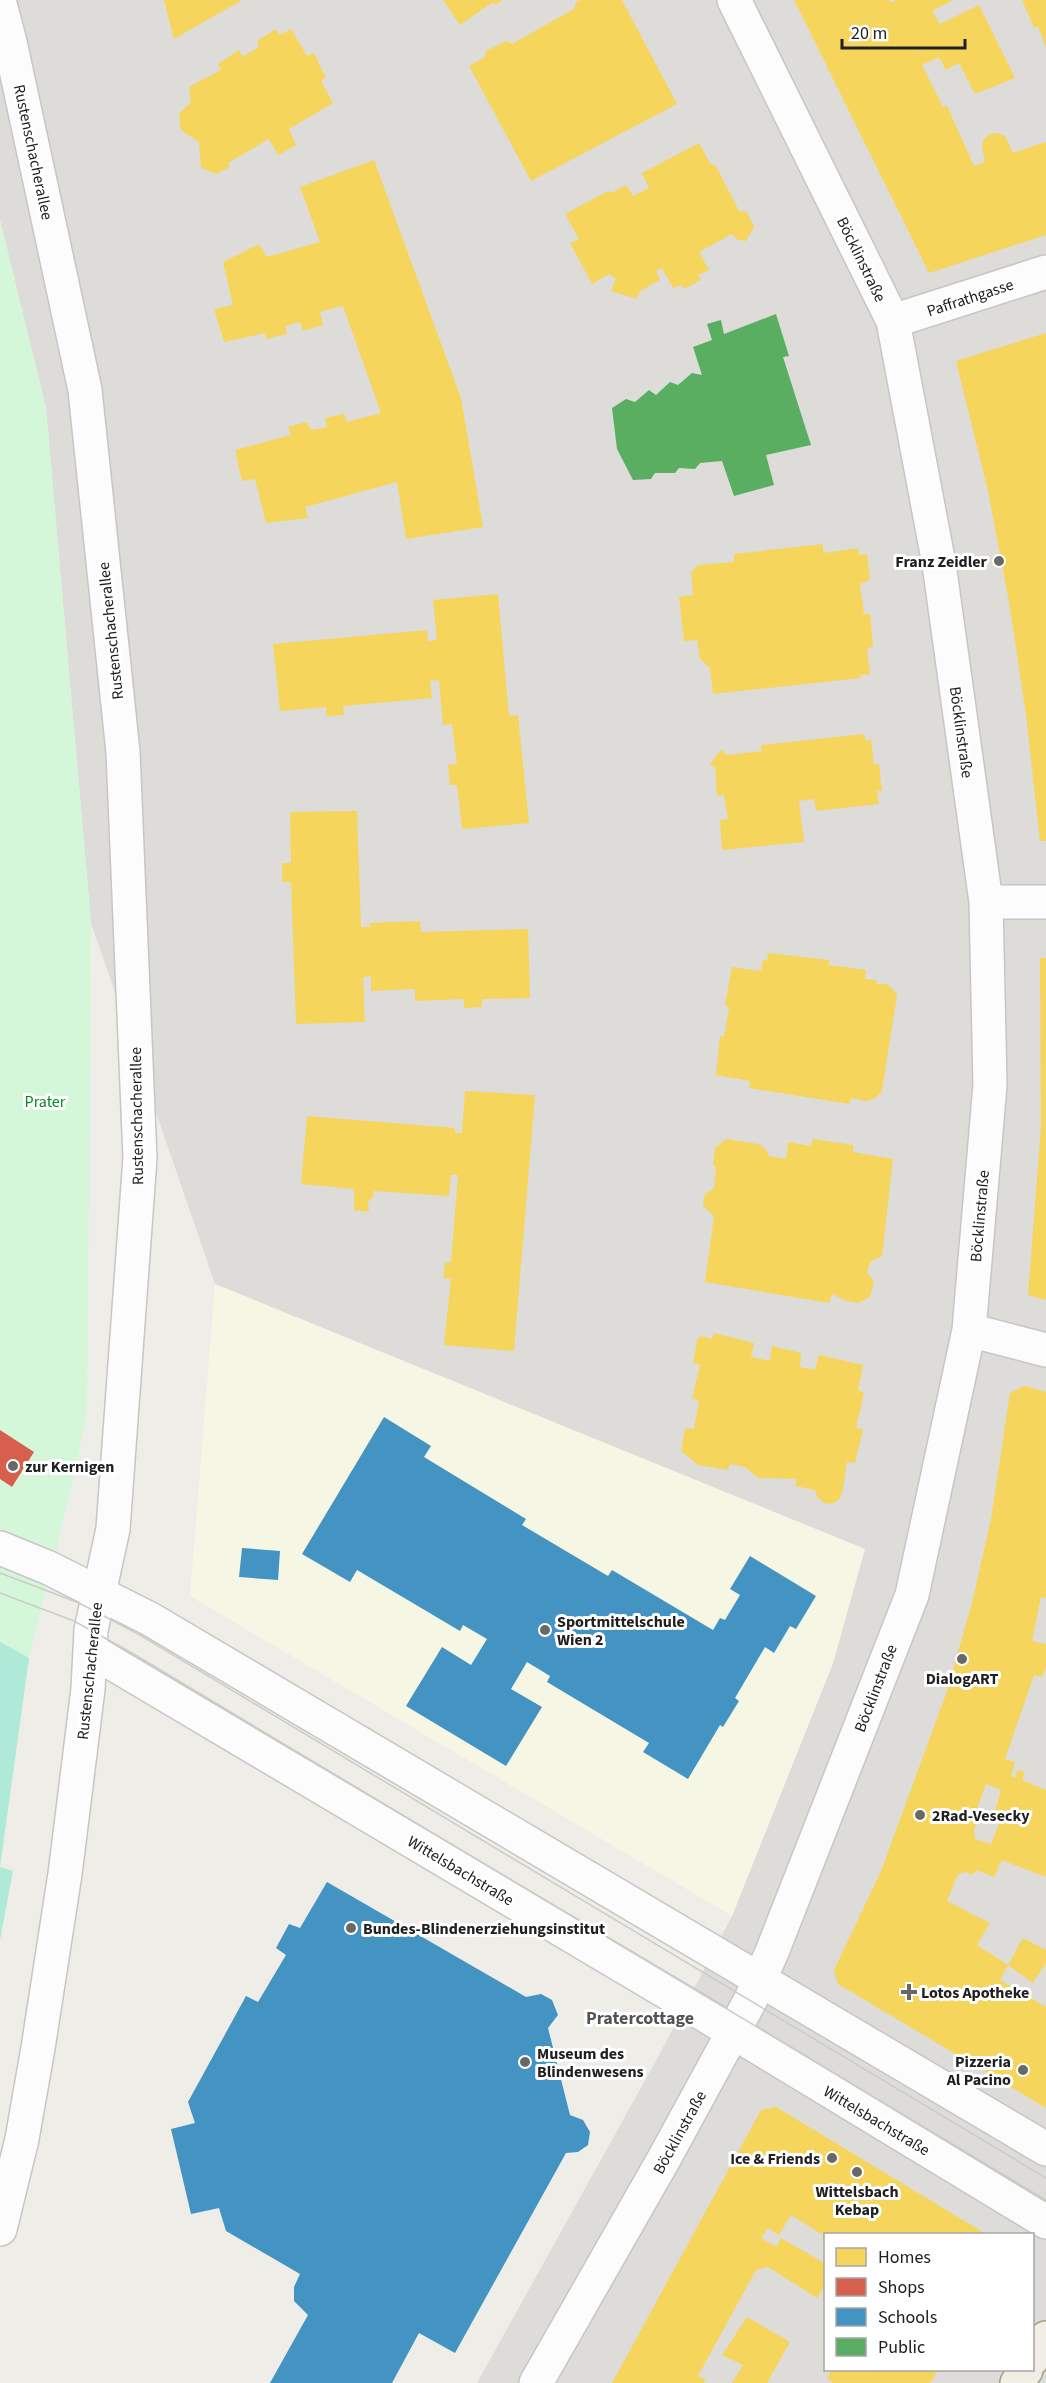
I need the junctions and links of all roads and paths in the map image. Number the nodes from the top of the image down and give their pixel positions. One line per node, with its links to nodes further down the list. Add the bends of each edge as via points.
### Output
1 (734, 0): 4 (street, Böcklinstraße)
2 (0, 4): 10 (street, Rustenschacherallee, via 85,390 123,752 140,1158 113,1529)
3 (1046, 272): 4 (street, Paffrathgasse)
4 (893, 321): 5 (street, Böcklinstraße, via 939,564)
5 (986, 902): 6 (street); 7 (street, Böcklinstraße, via 990,1085)
6 (1046, 902)
7 (969, 1330): 8 (street); 12 (street, Böcklinstraße, via 912,1595)
8 (1046, 1350)
9 (0, 1548): 10 (street)
10 (98, 1591): 11 (street, Rustenschacherallee); 12 (street)
11 (90, 1650): 13 (street, Wittelsbachstraße); 14 (street, Rustenschacherallee, via 65,1874)
12 (760, 1979): 13 (street, Böcklinstraße); 15 (street)
13 (733, 2033): 16 (street, Wittelsbachstraße); 20 (street, Böcklinstraße)
14 (11, 2139): 17 (street, Rustenschacherallee)
15 (1046, 2149)
16 (1046, 2222)
17 (0, 2229)
18 (1046, 2338): 19 (main road)
19 (1034, 2356)
20 (536, 2383)

